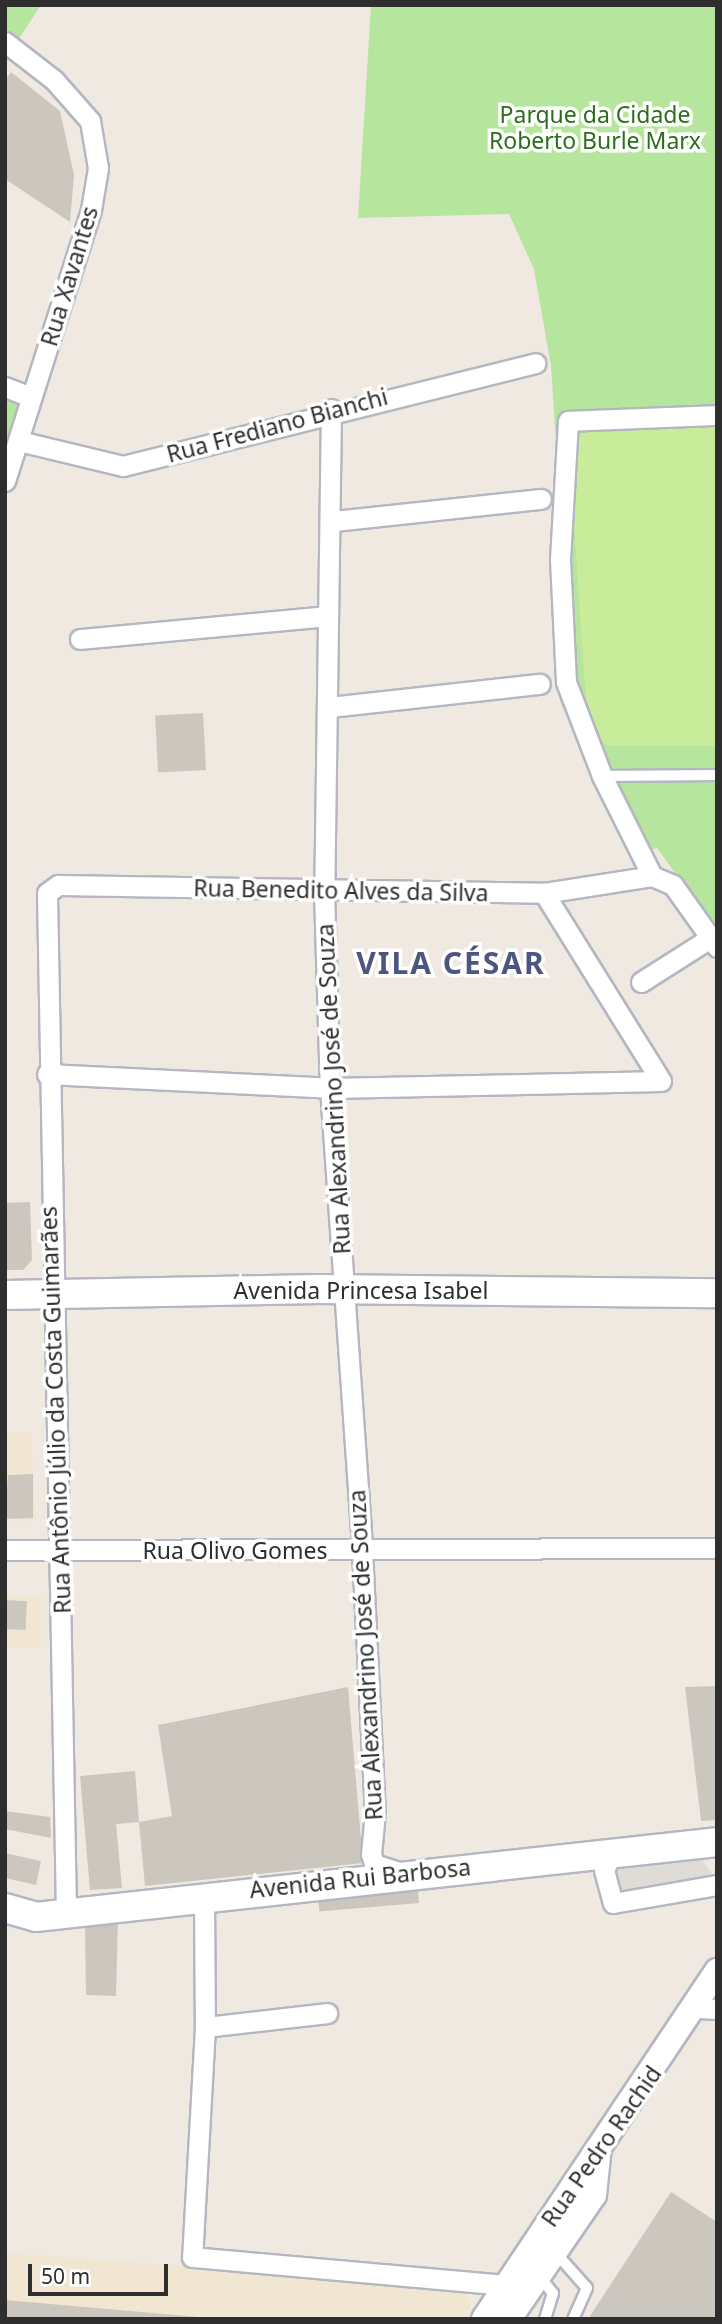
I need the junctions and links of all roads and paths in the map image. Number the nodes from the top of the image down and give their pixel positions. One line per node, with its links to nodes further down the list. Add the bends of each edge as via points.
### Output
1 (5, 42): 4 (street, Rua Xavantes, via 54,80 90,121 98,167 91,211)
2 (535, 363): 5 (street, Rua Frediano Bianchi)
3 (5, 387): 4 (street)
4 (31, 397): 7 (street, Rua Xavantes)
5 (331, 409): 7 (street, Rua Frediano Bianchi, via 123,466); 10 (street, Rua Alexandrino José de Souza)
6 (717, 415): 16 (street, via 568,421 565,430 560,559 566,682)
7 (19, 441): 8 (street, Rua Xavantes)
8 (5, 481)
9 (541, 499): 10 (street)
10 (334, 521): 11 (street, Rua Alexandrino José de Souza)
11 (327, 617): 12 (street); 14 (street, Rua Alexandrino José de Souza)
12 (80, 639)
13 (540, 684): 14 (street)
14 (330, 707): 18 (street, Rua Alexandrino José de Souza)
15 (717, 775): 16 (lane)
16 (602, 776): 17 (street)
17 (652, 876): 19 (street, Rua Benedito Alves da Silva); 21 (street, via 673,885)
18 (324, 891): 19 (street, Rua Benedito Alves da Silva); 20 (street, Rua Benedito Alves da Silva, via 58,885 47,893); 24 (street, Rua Alexandrino José de Souza)
19 (544, 893): 24 (street, via 662,1081)
20 (44, 908): 23 (street, Rua Antônio Júlio da Costa Guimarães)
21 (713, 942): 22 (street)
22 (640, 982)
23 (47, 1074): 24 (street); 27 (street, Rua Antônio Júlio da Costa Guimarães)
24 (330, 1088): 25 (street, Rua Alexandrino José de Souza)
25 (342, 1290): 26 (main road, Avenida Princesa Isabel); 27 (main road, Avenida Princesa Isabel); 32 (street, Rua Alexandrino José de Souza)
26 (717, 1293)
27 (51, 1294): 28 (main road, Avenida Princesa Isabel); 31 (street, Rua Antônio Júlio da Costa Guimarães)
28 (5, 1295)
29 (717, 1548): 32 (street, Rua Olivo Gomes)
30 (5, 1550): 31 (street, Rua Olivo Gomes)
31 (60, 1550): 32 (street, Rua Olivo Gomes); 39 (street, Rua Antônio Júlio da Costa Guimarães)
32 (362, 1550): 35 (street, Rua Alexandrino José de Souza, via 375,1812 371,1854 382,1869)
33 (713, 1847): 34 (main road, Avenida Rui Barbosa)
34 (613, 1850): 35 (main road, Avenida Rui Barbosa); 36 (street, via 604,1870 613,1903)
35 (402, 1873): 37 (main road, Avenida Rui Barbosa)
36 (717, 1885)
37 (204, 1896): 39 (main road, Avenida Rui Barbosa); 45 (street)
38 (5, 1908): 40 (main road)
39 (66, 1912): 40 (main road, Avenida Rui Barbosa)
40 (36, 1917): 41 (street, Avenida Rui Barbosa)
41 (5, 1926)
42 (717, 1971): 43 (street, Rua Pedro Rachid)
43 (707, 2008): 46 (street, Rua Pedro Rachid)
44 (327, 2013): 45 (street)
45 (205, 2027): 49 (street, via 192,2257)
46 (600, 2147): 47 (street, via 594,2195); 49 (street, Rua Pedro Rachid)
47 (555, 2252): 48 (street); 53 (lane, via 587,2288)
48 (538, 2276): 51 (street); 52 (lane, via 553,2293)
49 (505, 2285): 50 (street, Rua Pedro Rachid)
50 (484, 2319)
51 (509, 2319)
52 (545, 2319)
53 (573, 2319)

